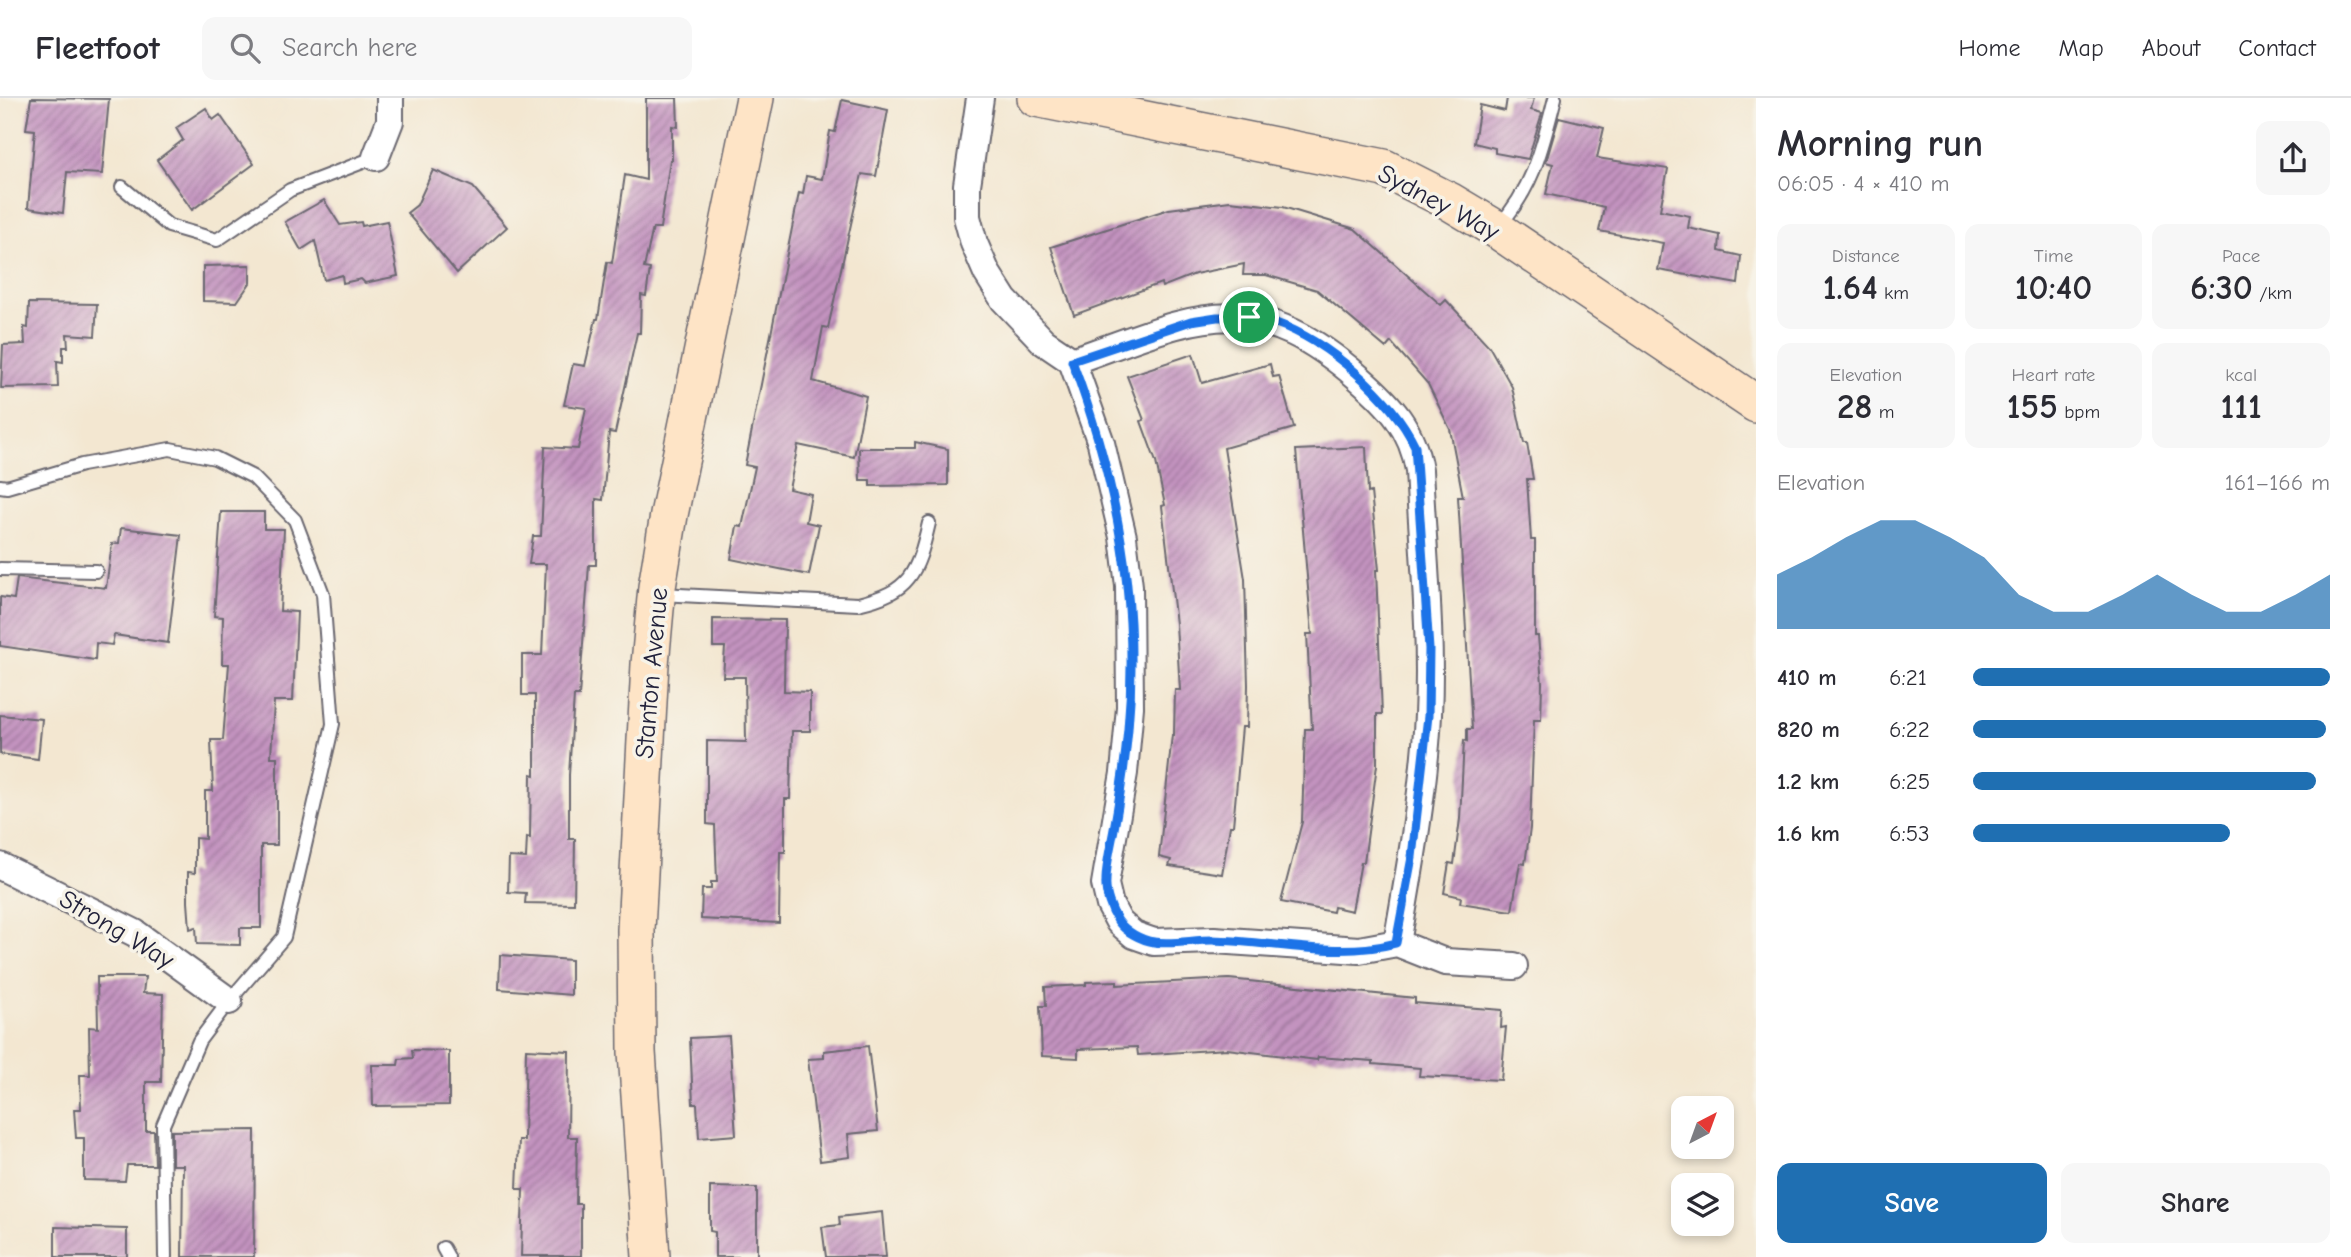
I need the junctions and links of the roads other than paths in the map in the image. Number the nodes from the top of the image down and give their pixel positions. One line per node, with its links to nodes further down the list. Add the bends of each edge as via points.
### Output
1 (390, 98): 6 (street, via 390,121)
2 (755, 98): 15 (street, Stanton Avenue, via 668,515)
3 (980, 98): 9 (street, via 967,185 967,217 974,243 1004,300 1044,342)
4 (1035, 98): 8 (street, Sydney Way, via 1384,168)
5 (1555, 98): 8 (lane, via 1535,172 1516,207)
6 (376, 157): 7 (lane, via 290,190 217,240 169,226)
7 (122, 187)
8 (1496, 229): 10 (street, Sydney Way)
9 (1072, 361): 17 (street, via 1114,492 1129,586 1130,707 1105,884 1119,922 1134,935 1154,942 1214,940 1359,950); 17 (street, via 1191,321 1249,317 1275,323 1329,352 1405,425 1419,470 1428,716 1412,857)
10 (1756, 404)
11 (0, 486): 19 (lane, via 170,449 215,458 253,477 295,520 323,594 332,724 284,937)
12 (929, 523): 15 (lane, via 913,575 888,597 858,604)
13 (0, 569): 14 (lane)
14 (96, 571)
15 (657, 594): 21 (street, Stanton Avenue, via 636,930 637,1052)
16 (0, 866): 19 (street, Strong Way, via 135,933)
17 (1396, 943): 18 (street, via 1445,962)
18 (1514, 967)
19 (229, 1001): 20 (lane, via 199,1041 163,1125)
20 (165, 1257)
21 (651, 1257)

